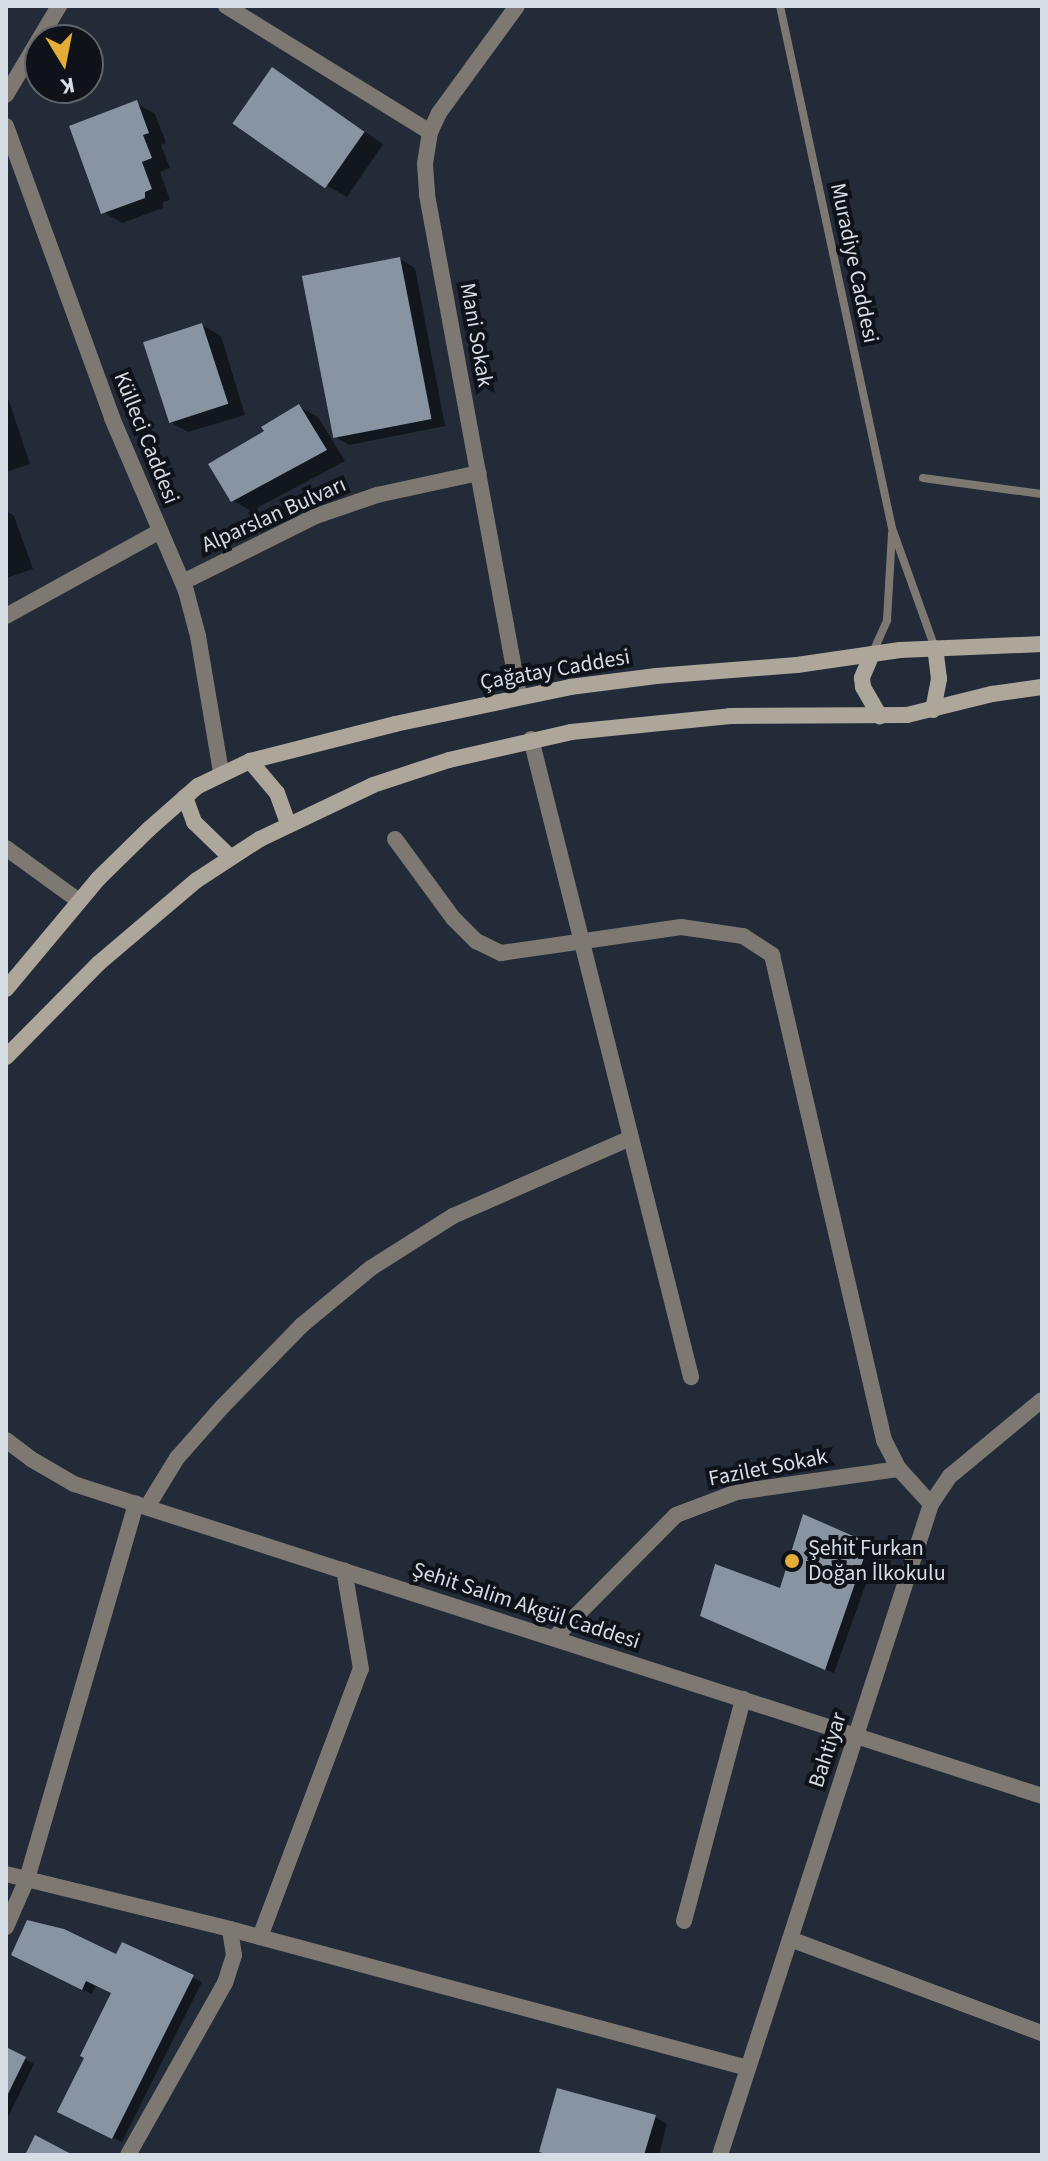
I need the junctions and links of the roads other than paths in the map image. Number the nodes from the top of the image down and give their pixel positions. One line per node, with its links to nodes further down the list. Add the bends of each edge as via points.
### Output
1 (59, 6): 5 (street)
2 (226, 6): 7 (street)
3 (517, 6): 7 (street, Mani Sokak)
4 (780, 6): 11 (lane, Muradiye Caddesi)
5 (6, 95)
6 (6, 126): 12 (street, Külleci Caddesi, via 112,418)
7 (430, 132): 8 (street, Mani Sokak, via 427,195)
8 (479, 473): 13 (street, Alparslan Bulvarı, via 330,511); 19 (street, Mani Sokak)
9 (923, 478): 10 (lane)
10 (1042, 494)
11 (892, 528): 16 (lane, Muradiye Caddesi); 17 (lane, Muradiye Caddesi, via 887,620)
12 (160, 531): 13 (street, Külleci Caddesi); 14 (street)
13 (183, 582): 24 (street, Külleci Caddesi, via 198,636)
14 (6, 616)
15 (1042, 644): 16 (main road, Çağatay Caddesi)
16 (935, 648): 17 (main road, Çağatay Caddesi); 20 (main road, via 939,679)
17 (872, 654): 19 (main road, Çağatay Caddesi); 21 (main road, via 863,687)
18 (1042, 687): 20 (main road)
19 (519, 696): 23 (main road, Çağatay Caddesi)
20 (933, 710): 21 (main road)
21 (880, 716): 22 (main road, via 730,716)
22 (531, 739): 26 (main road, via 397,777); 31 (street)
23 (250, 761): 24 (main road, Çağatay Caddesi); 26 (main road, via 277,793)
24 (221, 772): 25 (main road, Çağatay Caddesi)
25 (185, 797): 29 (main road, via 194,822); 30 (main road, Çağatay Caddesi)
26 (288, 824): 29 (main road)
27 (395, 839): 31 (street, via 476,941 501,953)
28 (6, 848): 30 (street)
29 (230, 857): 33 (main road, via 142,923)
30 (79, 901): 32 (main road, Çağatay Caddesi)
31 (582, 941): 34 (street); 38 (street, via 681,927 743,936 772,955 884,1440)
32 (6, 989)
33 (6, 1057)
34 (631, 1138): 35 (street); 40 (street, via 453,1216 371,1268 302,1325 223,1406)
35 (691, 1377)
36 (1042, 1400): 39 (street, Bahtiyar, via 950,1476)
37 (6, 1440): 40 (street, Şehit Salim Akgül Caddesi, via 74,1484)
38 (899, 1469): 39 (street); 42 (street, Fazilet Sokak, via 737,1492 676,1515)
39 (931, 1504): 44 (street, Bahtiyar)
40 (142, 1505): 41 (street, Şehit Salim Akgül Caddesi); 47 (street)
41 (344, 1570): 42 (street, Şehit Salim Akgül Caddesi); 51 (street, via 361,1669)
42 (554, 1638): 43 (street, Şehit Salim Akgül Caddesi)
43 (743, 1699): 44 (street, Şehit Salim Akgül Caddesi); 48 (street)
44 (856, 1736): 45 (street, Şehit Salim Akgül Caddesi); 52 (street, Bahtiyar)
45 (1042, 1796)
46 (6, 1874): 47 (street)
47 (27, 1879): 49 (street); 50 (street)
48 (684, 1921)
49 (6, 1927)
50 (230, 1929): 51 (street); 55 (street, via 234,1955 225,1983)
51 (260, 1937): 54 (street)
52 (790, 1939): 53 (street); 54 (street, Bahtiyar)
53 (1042, 2033)
54 (748, 2068): 56 (street, Bahtiyar)
55 (128, 2155)
56 (720, 2155)

